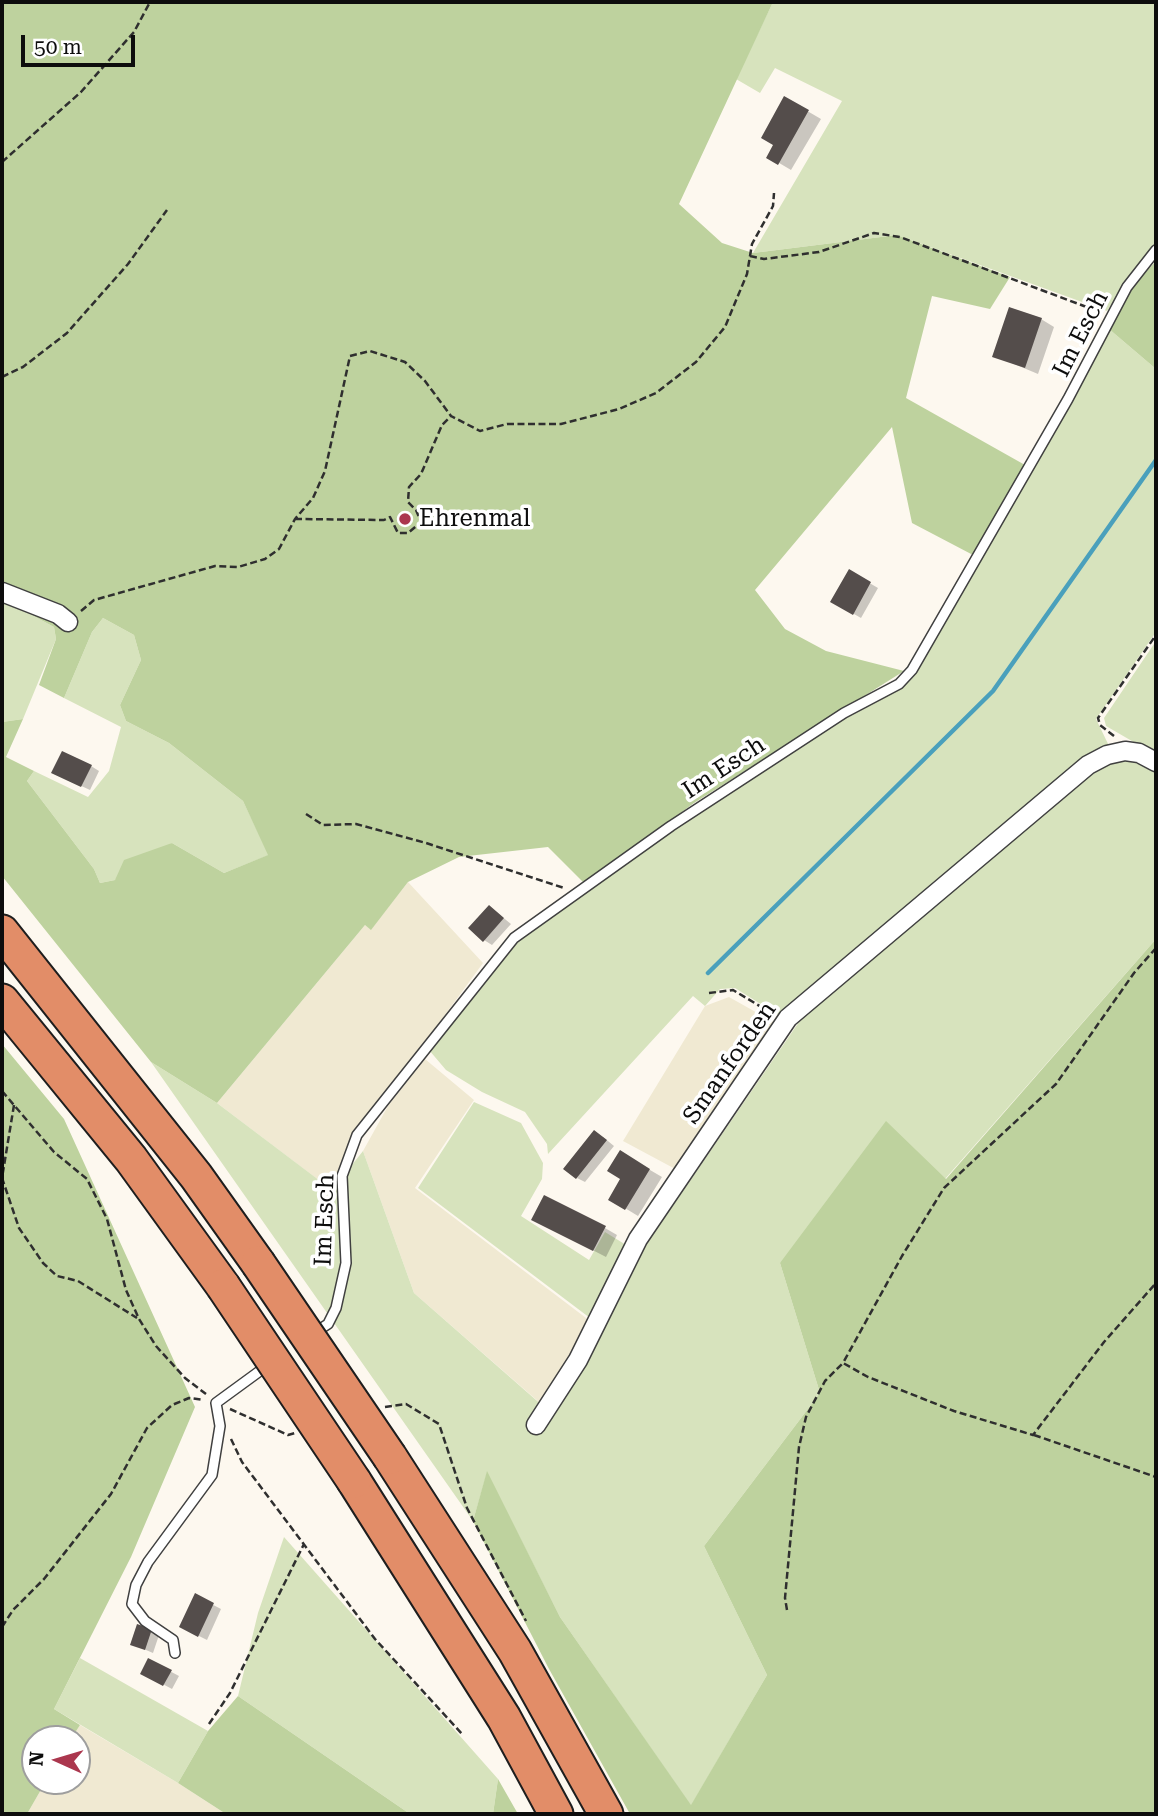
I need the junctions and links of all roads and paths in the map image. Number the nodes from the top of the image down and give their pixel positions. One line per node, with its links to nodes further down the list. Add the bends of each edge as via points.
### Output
1 (150, 2): 2 (path, via 134,32 80,92)
2 (2, 162)
3 (774, 193): 6 (path, via 773,206)
4 (167, 210): 8 (path, via 128,264 67,333)
5 (1156, 250): 7 (lane, Im Esch)
6 (750, 256): 7 (path, via 764,259 819,252 874,233 900,237); 9 (path, via 725,327 696,362 656,393 620,409 561,424 507,424 480,431)
7 (1111, 316): 17 (lane, Im Esch, via 1068,400 912,670 899,684 844,713)
8 (2, 377)
9 (451, 416): 10 (path, via 442,425 421,474 409,487 408,502 421,522 408,533 398,533 390,517); 10 (path, via 405,362 370,351 350,356 325,471 313,498)
10 (295, 519): 12 (path, via 279,549 265,559 238,567 215,566 94,600)
11 (2, 592): 12 (street)
12 (68, 622)
13 (1156, 635): 14 (path, via 1098,718)
14 (1125, 751): 15 (street); 22 (street, Smanforden, via 1088,765)
15 (1156, 762)
16 (306, 814): 17 (path, via 323,825 356,824)
17 (577, 893): 27 (lane, Im Esch, via 514,938 357,1135 342,1176 346,1263 336,1308 328,1324)
18 (2, 932): 41 (highway, bridge, via 197,1176 258,1262 515,1651)
19 (1156, 948): 29 (path, via 1134,972 1056,1084 944,1188)
20 (709, 993): 22 (path, via 733,990)
21 (2, 1001): 40 (highway, bridge, via 131,1159 223,1286 504,1718)
22 (784, 1022): 31 (street, Smanforden, via 638,1239 578,1360)
23 (2, 1091): 24 (path)
24 (14, 1105): 26 (path, via 54,1152 87,1179 107,1219 126,1290); 26 (path, via 2,1178 19,1228 57,1276 78,1281)
25 (1156, 1283): 32 (path)
26 (139, 1319): 30 (path, via 185,1378)
27 (296, 1346)
28 (285, 1354): 30 (lane)
29 (843, 1363): 32 (path, via 954,1411); 35 (path, via 825,1381 806,1417 799,1447)
30 (216, 1403): 34 (path, via 242,1462); 36 (path, via 189,1398 172,1405 147,1428 111,1494); 37 (lane, via 220,1426 212,1475 148,1562 132,1604 145,1621 173,1640)
31 (536, 1425)
32 (1032, 1435): 33 (path)
33 (1156, 1478)
34 (304, 1544): 38 (path, via 230,1693); 39 (path, via 375,1639)
35 (787, 1610)
36 (2, 1627)
37 (174, 1653)
38 (209, 1724)
39 (463, 1735)
40 (556, 1814)
41 (606, 1814)

